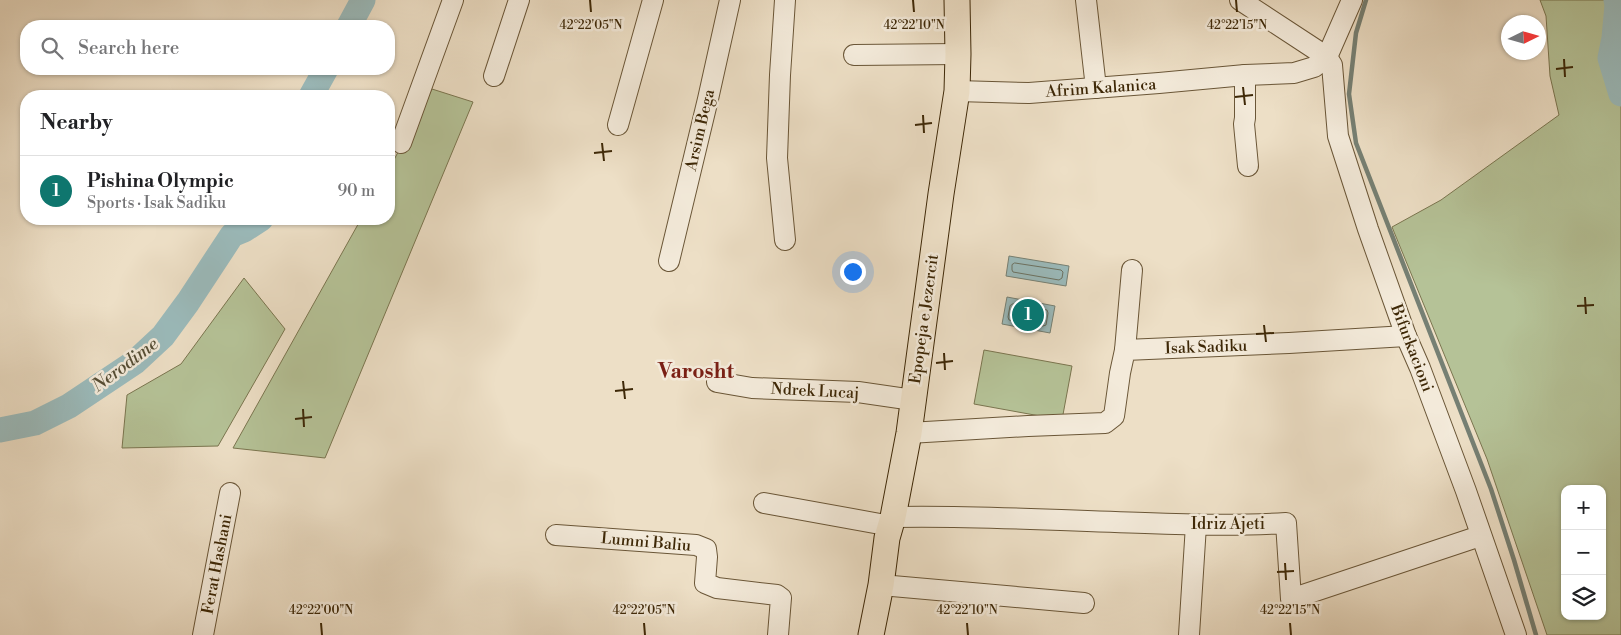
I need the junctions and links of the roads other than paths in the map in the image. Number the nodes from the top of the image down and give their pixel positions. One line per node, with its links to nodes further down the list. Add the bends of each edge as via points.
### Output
1 (453, 0): 18 (street)
2 (520, 0): 14 (street)
3 (653, 0): 17 (street)
4 (730, 0): 21 (street, Arsim Bega)
5 (785, 0): 20 (street, via 777,158)
6 (957, 0): 10 (main road, Epopeja e Jezercit)
7 (1086, 0): 15 (street)
8 (1240, 0): 12 (street)
9 (1352, 0): 12 (street)
10 (958, 54): 11 (street); 16 (main road, Epopeja e Jezercit)
11 (854, 55)
12 (1327, 57): 13 (street, Afrim Kalanica, via 1314,67 1294,73); 23 (street, Bifurkacioni, via 1332,65 1338,136)
13 (1245, 75): 15 (street, Afrim Kalanica); 19 (street, via 1244,124)
14 (494, 76)
15 (1096, 88): 16 (street, Afrim Kalanica, via 1029,93)
16 (957, 92): 26 (main road, Epopeja e Jezercit)
17 (618, 125)
18 (401, 143)
19 (1248, 166)
20 (785, 240)
21 (669, 260)
22 (1132, 270): 24 (street)
23 (1406, 336): 24 (street, Isak Sadiku); 33 (street, Bifurkacioni, via 1450,447)
24 (1125, 350): 27 (street, via 1114,416 1106,423)
25 (717, 382): 26 (street, Ndrek Lucaj, via 752,388 858,392)
26 (913, 400): 27 (main road, Epopeja e Jezercit)
27 (909, 433): 30 (main road, Epopeja e Jezercit)
28 (230, 493): 36 (street, Ferat Hashani)
29 (764, 503): 30 (street, Idriz Ajeti)
30 (892, 522): 31 (street, Idriz Ajeti, via 957,517); 34 (main road, Epopeja e Jezercit)
31 (1196, 525): 33 (street, Idriz Ajeti, via 1286,523 1291,599); 39 (street)
32 (556, 535): 37 (street, Lumni Baliu, via 696,545 706,549 705,583 717,588 781,598)
33 (1480, 536): 40 (street, Bifurkacioni)
34 (881, 585): 35 (street); 38 (main road, Epopeja e Jezercit)
35 (1084, 603)
36 (203, 635)
37 (778, 635)
38 (871, 635)
39 (1189, 635)
40 (1516, 635)

